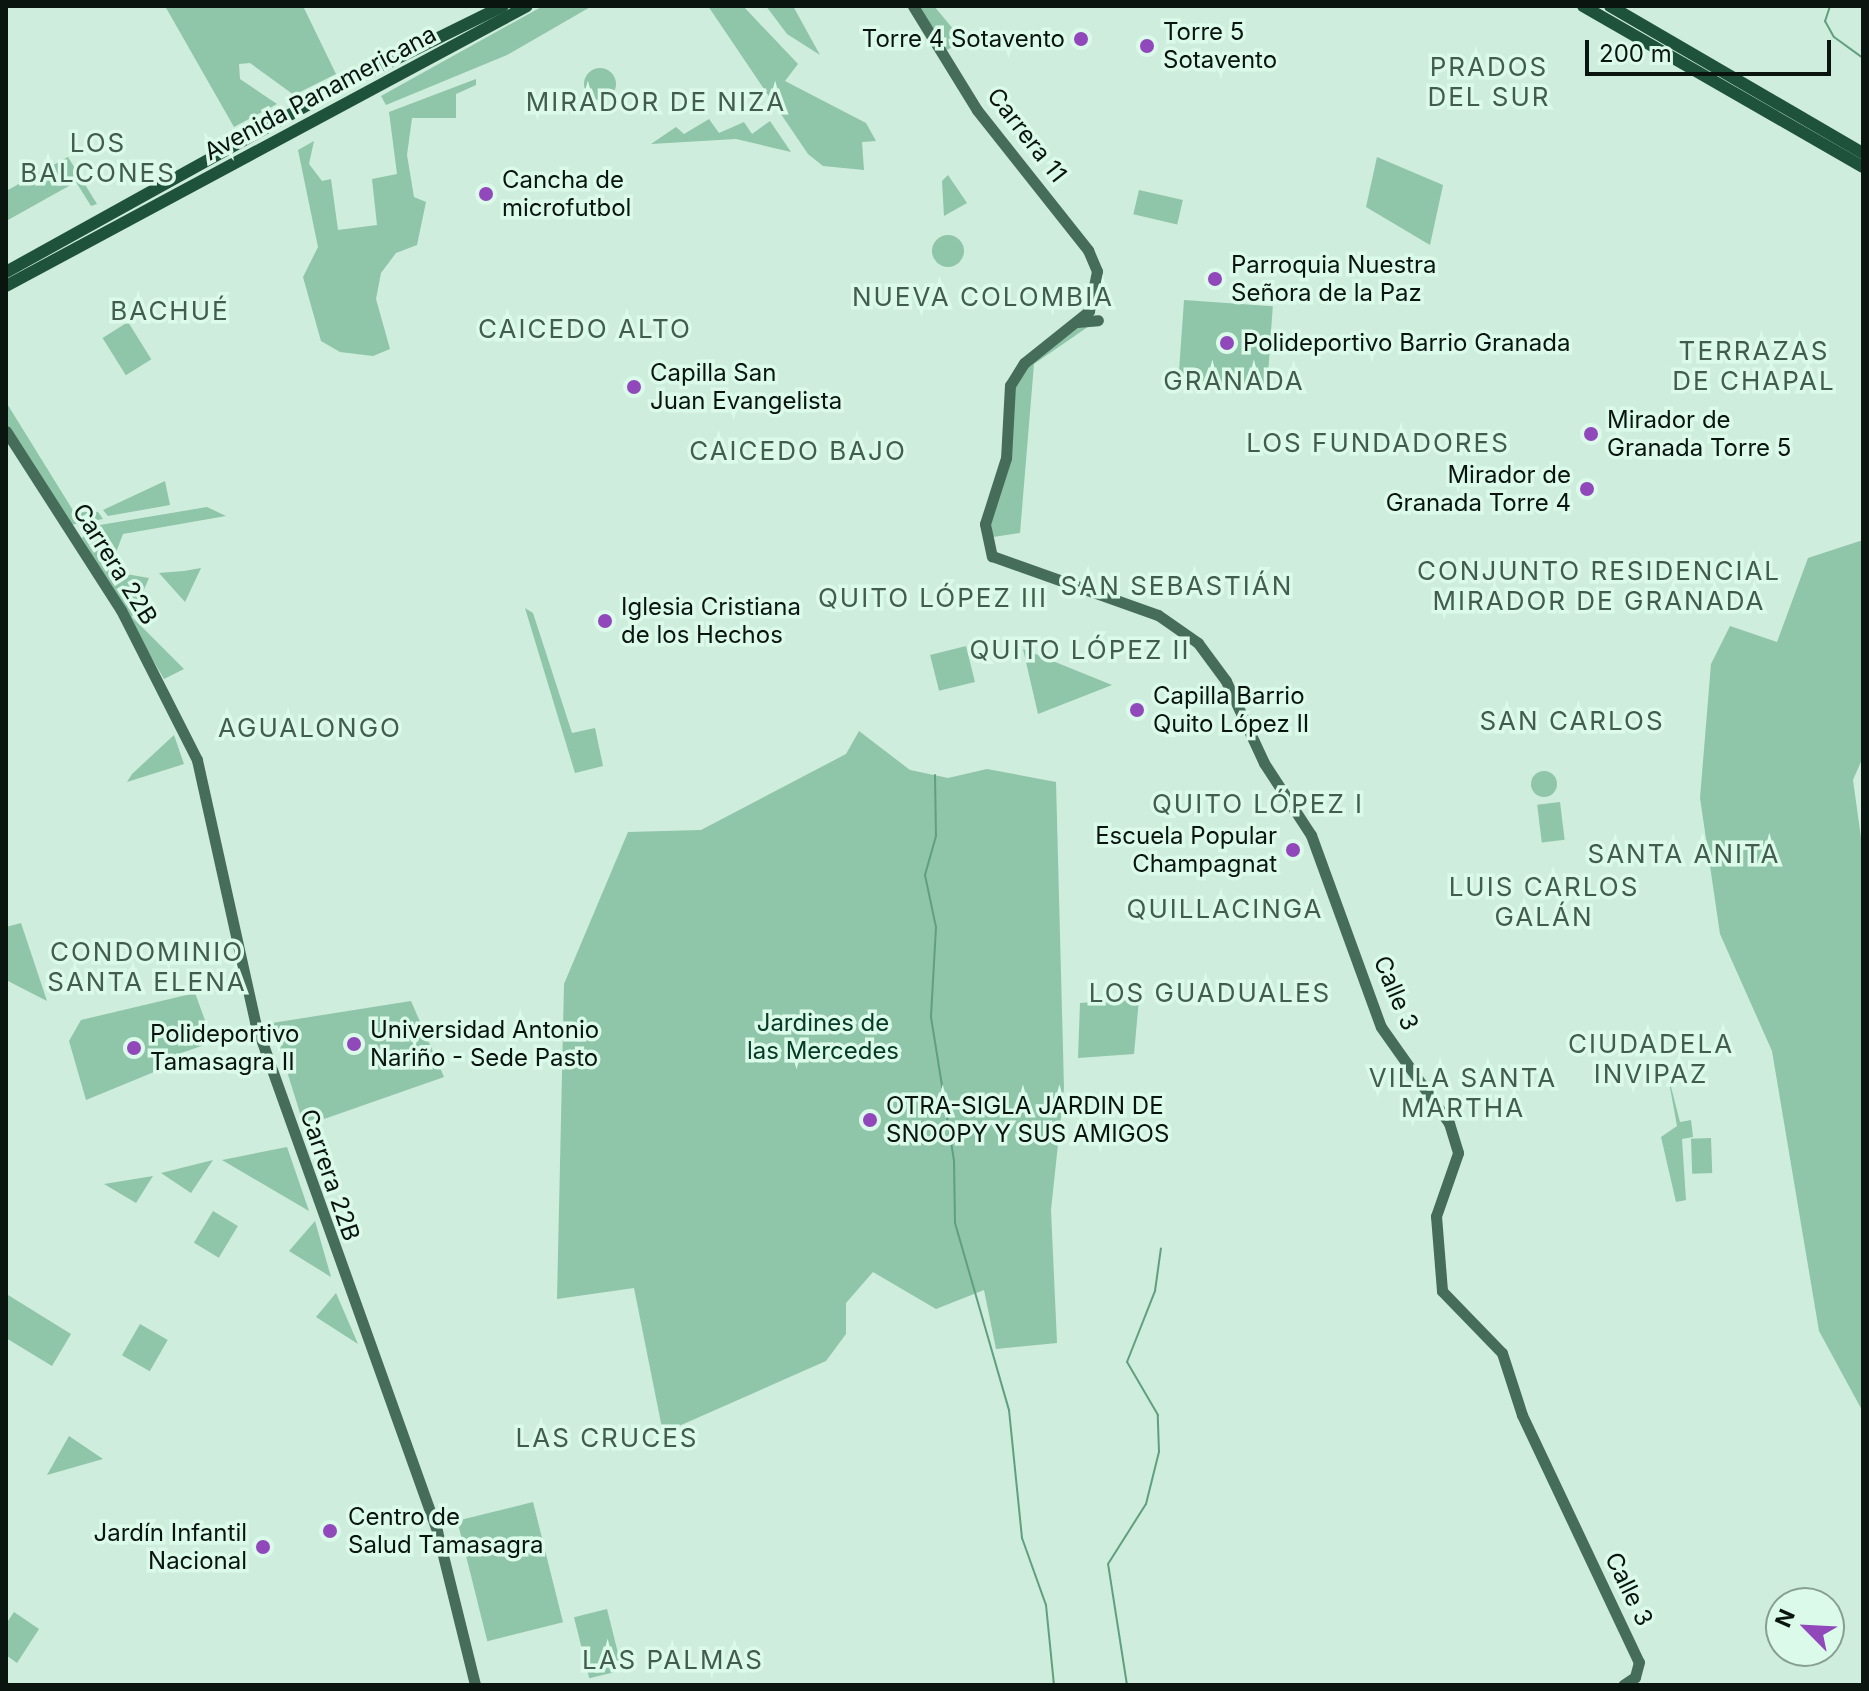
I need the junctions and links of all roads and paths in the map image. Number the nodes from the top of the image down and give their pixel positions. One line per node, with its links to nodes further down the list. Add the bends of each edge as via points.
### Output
1 (503, 6): 8 (main road, Avenida Panamericana, via 345,84)
2 (527, 6): 9 (main road, Avenida Panamericana)
3 (913, 6): 11 (street, Carrera 11, via 977,110 1088,250 1097,271 1097,294)
4 (1583, 6): 7 (main road)
5 (1610, 6): 6 (main road)
6 (1863, 153)
7 (1863, 167)
8 (6, 272)
9 (6, 286)
10 (1098, 320): 11 (street)
11 (1077, 322): 14 (street, Calle 3, via 1024,363 1006,398 1006,458 987,512 992,556 1158,615 1198,643 1226,681 1264,763 1311,835 1381,1027 1449,1123 1458,1153 1436,1216 1442,1291 1502,1353 1522,1415 1639,1662 1635,1677)
12 (6, 431): 13 (street, Carrera 22B, via 121,610 197,760 255,1022 437,1531)
13 (475, 1685)
14 (1623, 1685)

